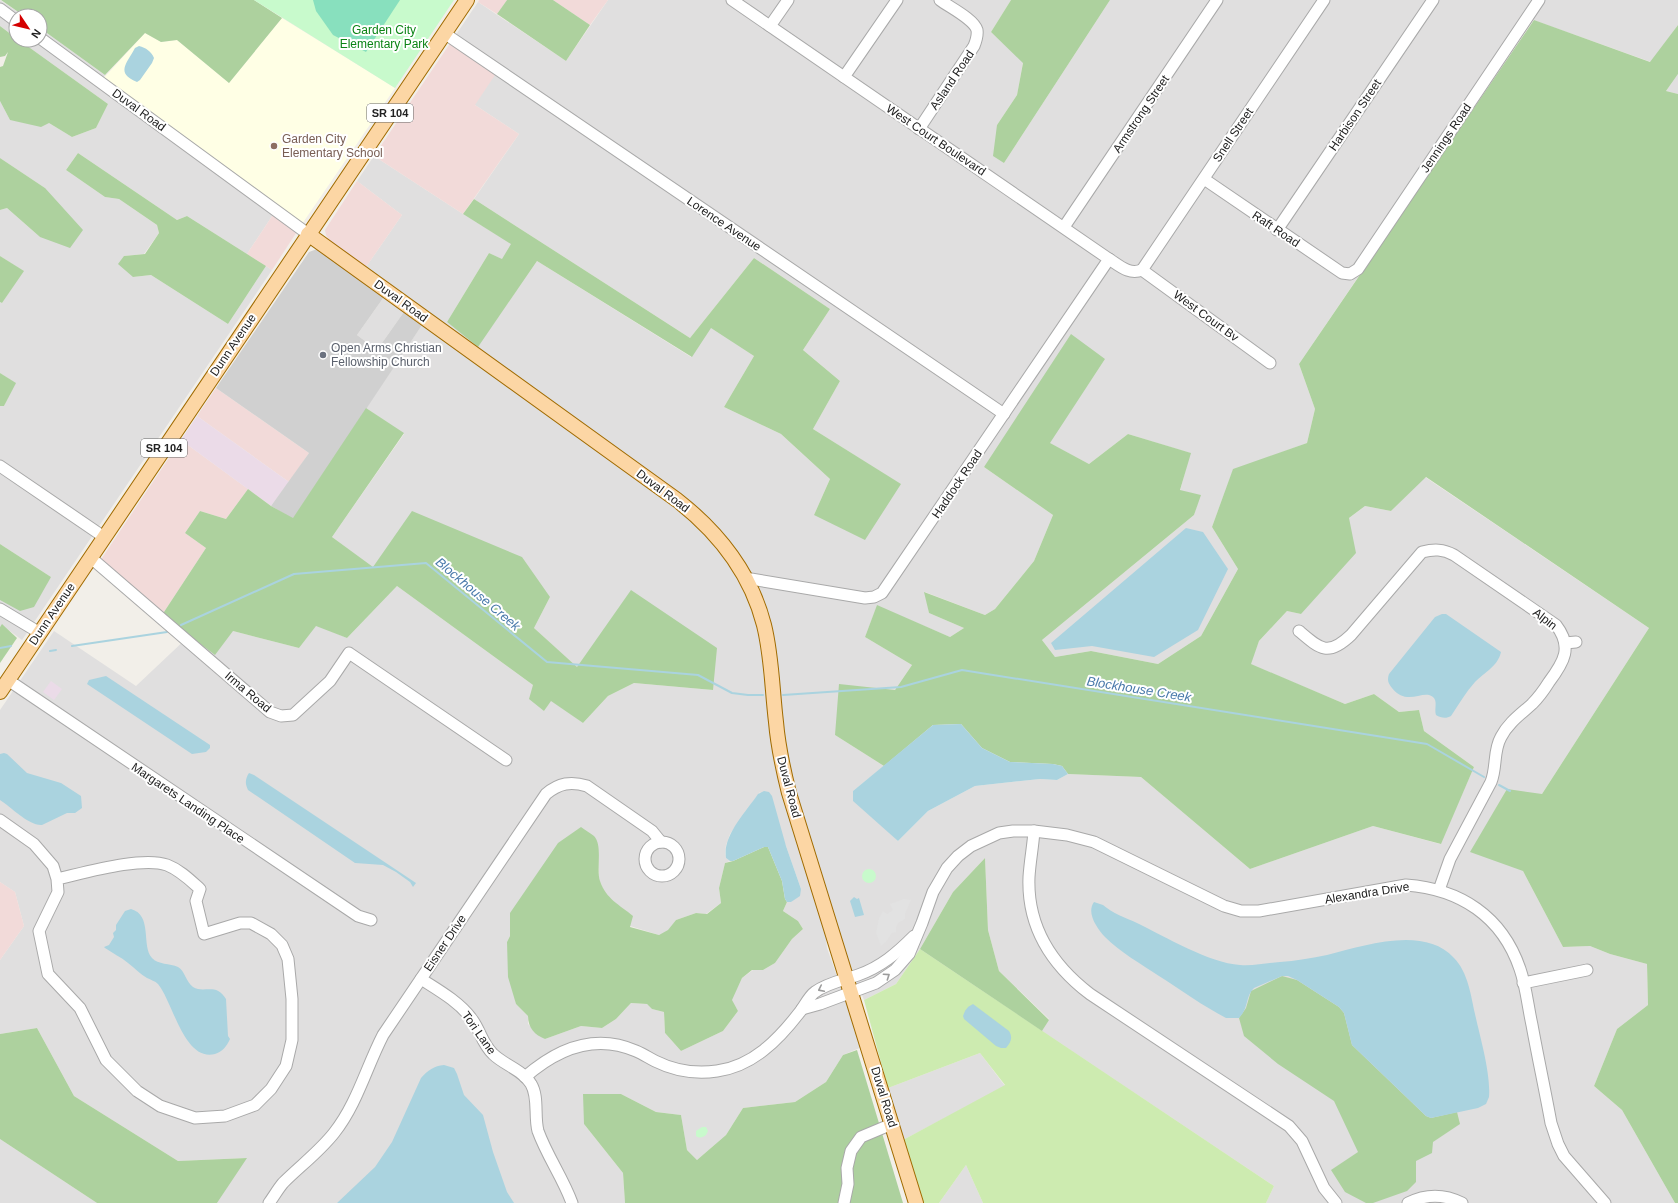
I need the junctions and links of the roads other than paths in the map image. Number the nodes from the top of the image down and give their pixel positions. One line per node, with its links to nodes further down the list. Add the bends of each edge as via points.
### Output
1 (732, 0): 10 (street, West Court Boulevard)
2 (788, 0): 10 (street)
3 (897, 0): 13 (street)
4 (940, 0): 14 (street, Asland Road, via 975,25 977,38)
5 (1217, 0): 16 (street, Armstrong Street)
6 (1324, 0): 15 (street, Snell Street)
7 (1433, 0): 17 (street, Harbison Street)
8 (1539, 0): 21 (street, Jennings Road, via 1358,269)
9 (464, 5): 11 (main road, Dunn Avenue / SR 104)
10 (770, 26): 13 (street, West Court Boulevard)
11 (444, 33): 18 (main road, Dunn Avenue / SR 104); 23 (street, Lorence Avenue)
12 (48, 44): 18 (street, Duval Road)
13 (844, 77): 14 (street, West Court Boulevard)
14 (919, 129): 16 (street, West Court Boulevard)
15 (1204, 179): 17 (street, Raft Road); 20 (street, Snell Street)
16 (1064, 227): 19 (street, West Court Boulevard)
17 (1277, 230): 21 (street, Raft Road, via 1342,273)
18 (308, 234): 25 (main road, Dunn Avenue / SR 104); 27 (main road, Duval Road, via 689,510 725,546)
19 (1109, 259): 20 (street, West Court Boulevard, via 1129,272); 23 (street, Haddock Road)
20 (1142, 270): 22 (street, West Court Bv)
21 (1350, 274)
22 (1270, 362)
23 (1004, 414): 27 (street, Haddock Road, via 882,593 865,598)
24 (0, 466): 25 (street)
25 (104, 538): 26 (main road, Dunn Avenue / SR 104)
26 (90, 557): 30 (main road, Dunn Avenue / SR 104); 32 (street, Irma Road, via 276,715 293,715 330,681 349,653)
27 (745, 578): 42 (main road, Duval Road, via 757,604 767,639 780,756 789,793)
28 (0, 609): 30 (street)
29 (1299, 631): 37 (street, Alpin, via 1323,648 1341,645 1422,552 1437,549 1454,555 1556,625 1570,643 1560,668 1541,693 1512,721 1501,737 1491,782 1450,859)
30 (40, 633): 31 (main road, Dunn Avenue / SR 104)
31 (4, 686): 38 (street, Margarets Landing Place, via 358,916)
32 (506, 760)
33 (0, 820): 36 (street, via 34,844 53,866)
34 (1034, 831): 37 (street, Alexandra Drive, via 1067,835 1094,842 1224,906 1241,911 1259,911 1406,885); 42 (street, Alexandra Drive, via 999,833 971,846 958,856 939,880 917,932 887,961); 49 (street, via 1029,876 1032,909 1040,937 1065,973 1090,994 1289,1126 1302,1141 1324,1188)
35 (661, 842): 40 (street, Eisner Drive, via 652,831 587,786 568,783 552,788)
36 (57, 879): 36 (street, via 58,892 39,931 48,974 80,1008 106,1060 137,1091 154,1103 194,1118 225,1116 255,1105 271,1089 286,1066 292,1040 292,999 288,959 282,945 271,934 251,923 240,923 204,934 196,902 200,889 179,871 166,864 145,862)
37 (1439, 890): 41 (street, Alexandra Drive, via 1468,902 1492,921 1510,945)
38 (371, 920)
39 (1587, 970): 41 (street)
40 (421, 979): 43 (street, Tori Lane, via 458,1004 472,1019 492,1054); 45 (street, Eisner Drive, via 383,1034 360,1089 344,1118 322,1147 282,1184)
41 (1523, 983): 52 (street, Alexandra Drive, via 1551,1123 1558,1144 1571,1165)
42 (849, 986): 43 (street, Alexandra Drive, via 822,988 814,993 773,1043 749,1060 728,1069 685,1071 665,1066 635,1051 597,1044 561,1052); 44 (main road, Duval Road)
43 (525, 1077): 46 (street, Tori Lane, via 531,1083 534,1092 538,1131)
44 (892, 1124): 47 (street, via 861,1137 851,1151); 48 (main road, Duval Road)
45 (269, 1203)
46 (572, 1203)
47 (844, 1203)
48 (916, 1203)
49 (1336, 1203)
50 (1408, 1203): 51 (street, via 1428,1196 1453,1199)
51 (1462, 1203)
52 (1605, 1203)

